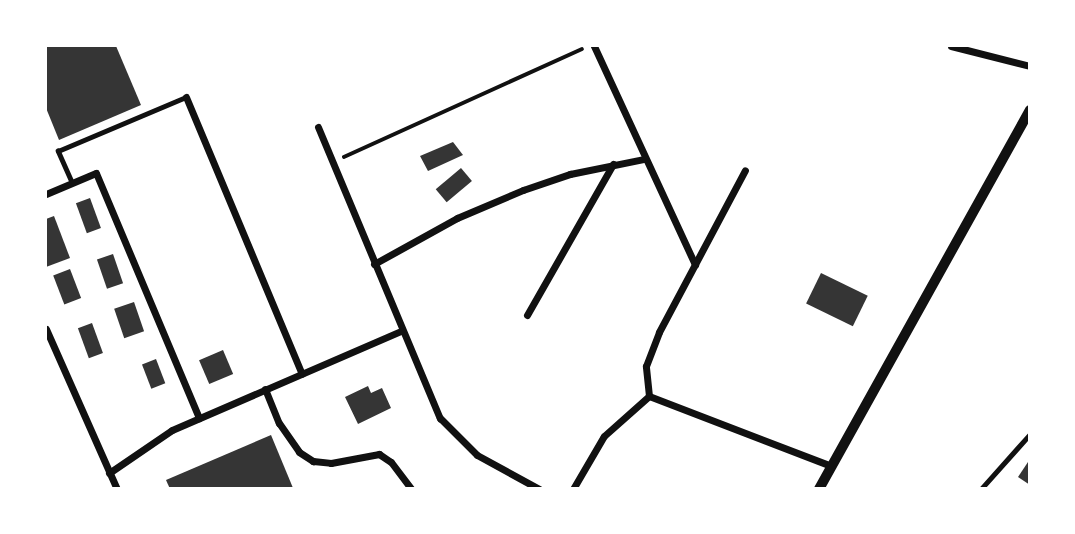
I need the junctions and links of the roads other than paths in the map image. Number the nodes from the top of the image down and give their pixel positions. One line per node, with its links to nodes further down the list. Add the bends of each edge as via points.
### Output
1 (592, 46): 7 (street)
2 (951, 46): 3 (street)
3 (1030, 66)
4 (186, 97): 10 (lane, via 58,151); 17 (street)
5 (1030, 110): 22 (street)
6 (318, 127): 12 (street)
7 (644, 159): 8 (street); 13 (street)
8 (613, 164): 12 (street, via 523,190 457,218); 14 (street)
9 (745, 170): 13 (street)
10 (72, 183): 11 (street); 20 (street, via 96,173)
11 (46, 194)
12 (374, 264): 16 (street)
13 (695, 265): 19 (street, via 649,358)
14 (527, 315)
15 (46, 329): 23 (street)
16 (401, 331): 17 (street); 26 (street, via 429,397 456,437 495,468)
17 (302, 374): 18 (street)
18 (265, 390): 20 (street); 25 (street, via 279,423 299,452 313,461 331,463 379,454)
19 (649, 396): 22 (street); 27 (street, via 604,436)
20 (199, 418): 23 (street, via 150,442)
21 (1030, 434): 29 (lane)
22 (831, 466): 28 (street)
23 (108, 473): 24 (street)
24 (117, 488)
25 (411, 488)
26 (539, 488)
27 (573, 488)
28 (819, 488)
29 (981, 488)

